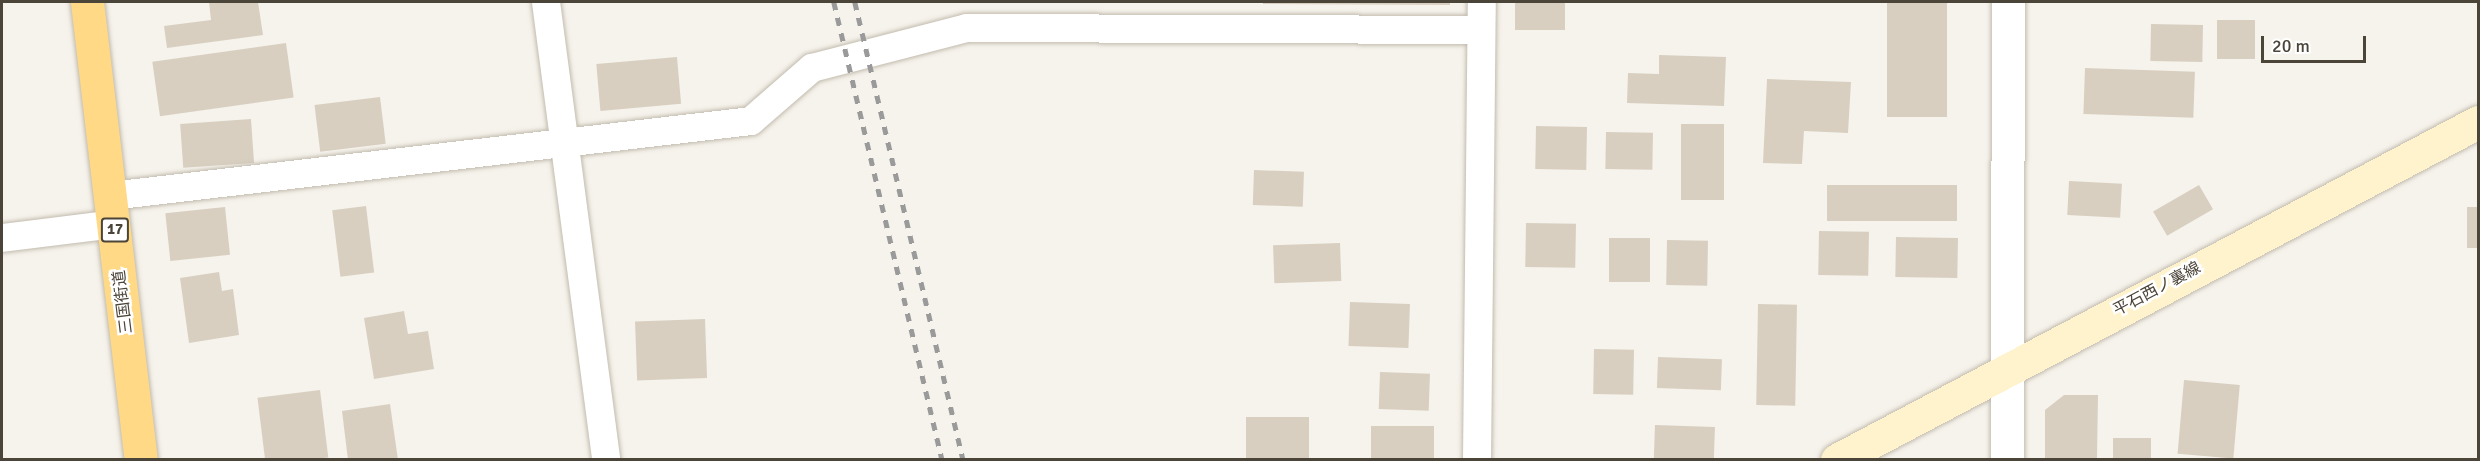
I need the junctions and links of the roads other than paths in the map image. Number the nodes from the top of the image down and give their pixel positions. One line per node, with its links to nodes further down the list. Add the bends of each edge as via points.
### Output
1 (87, 2): 8 (highway, 三国街道 / 17)
2 (546, 2): 7 (street)
3 (1482, 2): 5 (street)
4 (2008, 2): 10 (street)
5 (1481, 30): 7 (street, via 967,28 812,68 751,121); 13 (street)
6 (2478, 122): 10 (main road, 平石西ノ裏線)
7 (563, 146): 8 (street); 12 (street)
8 (112, 210): 9 (street); 11 (highway, 三国街道 / 17)
9 (2, 238)
10 (2008, 367): 14 (main road, 平石西ノ裏線); 15 (street)
11 (141, 459)
12 (606, 459)
13 (1477, 459)
14 (1837, 459)
15 (2007, 459)

